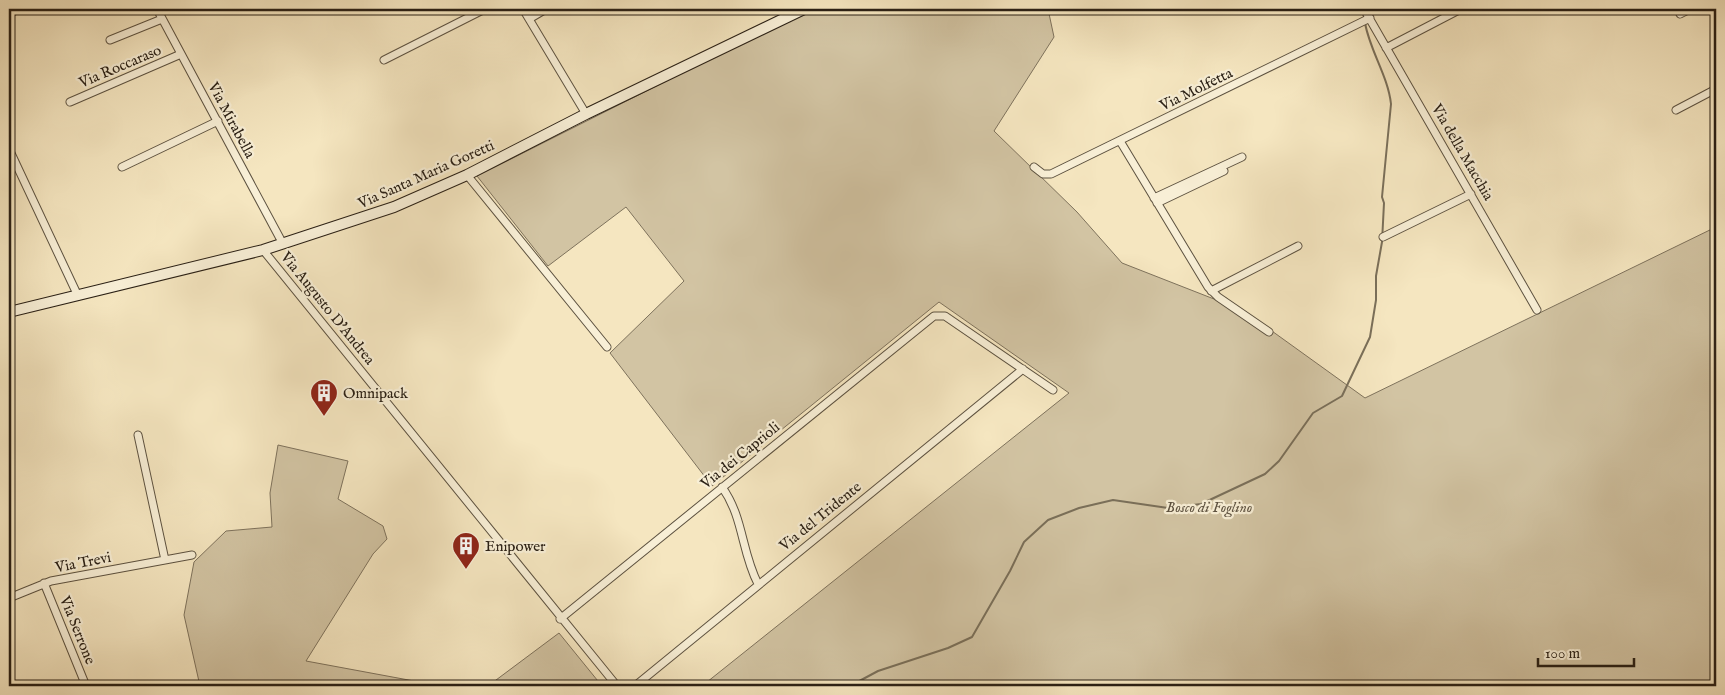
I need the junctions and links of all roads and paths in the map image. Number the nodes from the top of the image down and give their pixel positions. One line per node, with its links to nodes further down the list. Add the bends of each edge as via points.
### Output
1 (20, 9): 10 (street)
2 (157, 9): 12 (street, Via Mirabella)
3 (486, 9): 18 (street)
4 (524, 9): 13 (street)
5 (546, 9): 13 (street)
6 (804, 9): 22 (main road, Via Santa Maria Goretti)
7 (1364, 9): 14 (street, Via della Macchia)
8 (1461, 9): 16 (street)
9 (1690, 9): 11 (street)
10 (9, 13)
11 (1680, 14)
12 (162, 19): 15 (street); 17 (street, Via Mirabella)
13 (529, 19): 22 (street)
14 (1369, 19): 16 (street, Via della Macchia); 24 (street, Via Molfetta)
15 (110, 40)
16 (1386, 48): 31 (street, Via della Macchia)
17 (181, 54): 20 (street, Via Roccaraso); 23 (street, Via Mirabella)
18 (384, 60)
19 (1716, 90): 21 (street)
20 (70, 102)
21 (1676, 110)
22 (586, 114): 30 (main road, Via Santa Maria Goretti)
23 (218, 121): 27 (street); 34 (street, Via Mirabella)
24 (1120, 141): 28 (street, Via Molfetta, via 1051,174 1043,174); 32 (street)
25 (9, 150): 38 (street)
26 (1242, 156): 32 (street)
27 (122, 167)
28 (1034, 167)
29 (1224, 171): 32 (street)
30 (467, 175): 34 (main road, Via Santa Maria Goretti, via 394,207); 42 (street)
31 (1471, 194): 33 (street); 39 (street, Via della Macchia)
32 (1155, 201): 37 (street)
33 (1383, 237)
34 (283, 244): 36 (main road, Via Santa Maria Goretti)
35 (1298, 246): 37 (street)
36 (264, 250): 38 (main road, Via Santa Maria Goretti); 52 (street, Via Augusto D'Andrea)
37 (1211, 291): 41 (street)
38 (78, 296): 40 (main road, Via Santa Maria Goretti)
39 (1538, 310)
40 (9, 312)
41 (1269, 332)
42 (607, 347)
43 (1023, 369): 44 (street); 46 (street, Via dei Caprioli, via 938,314); 50 (street, Via del Tridente)
44 (1053, 390)
45 (138, 435): 48 (street)
46 (722, 487): 50 (street, via 738,515 746,555); 52 (street, Via dei Caprioli)
47 (192, 555): 48 (street, Via Trevi)
48 (164, 560): 49 (street, Via Trevi)
49 (44, 583): 51 (street, Via Trevi); 53 (street, Via Serrone)
50 (758, 584): 55 (street, Via del Tridente)
51 (9, 598)
52 (560, 619): 54 (street, Via Augusto D'Andrea)
53 (86, 686)
54 (617, 686)
55 (635, 686)

